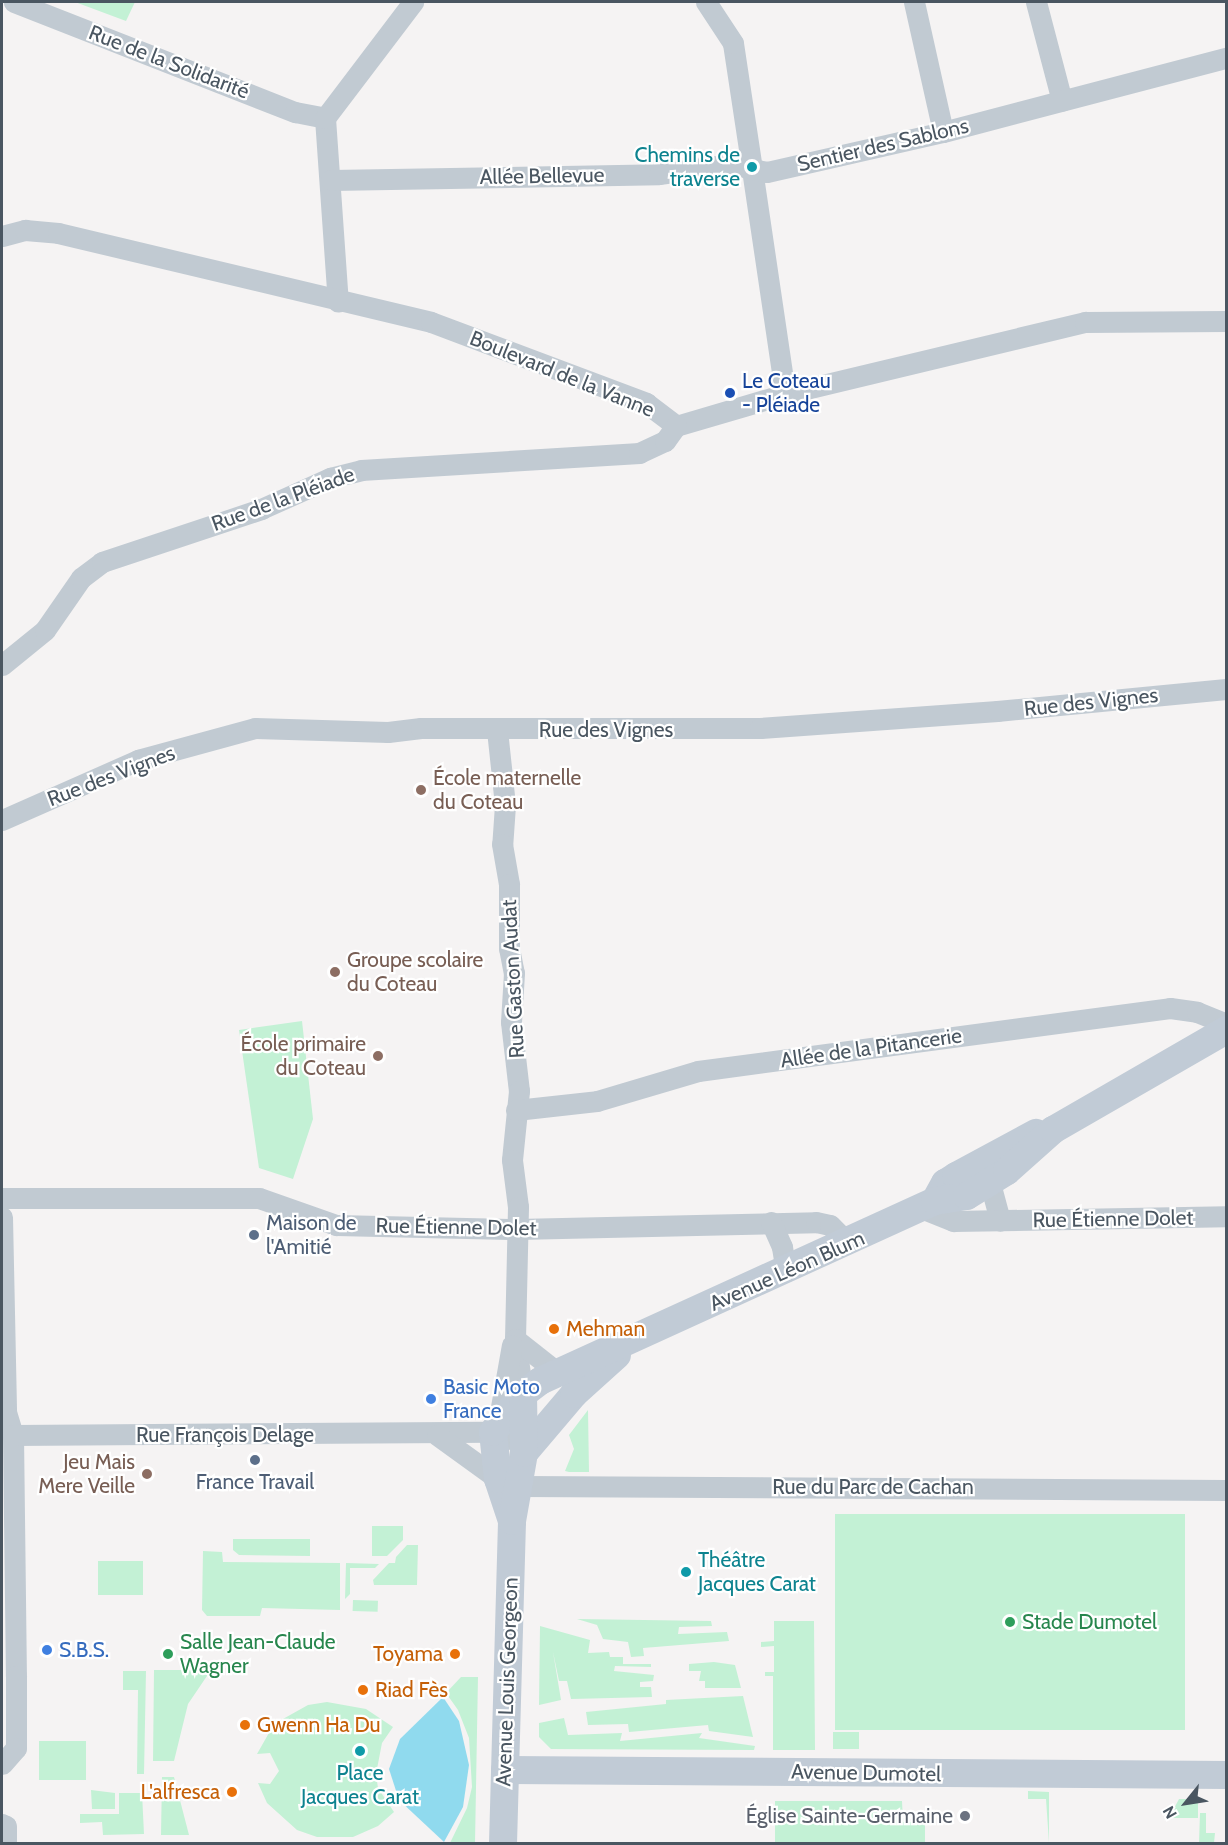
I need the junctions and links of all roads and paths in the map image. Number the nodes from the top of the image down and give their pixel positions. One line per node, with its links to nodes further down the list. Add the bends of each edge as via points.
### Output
1 (14, 2): 8 (street, Rue de la Solidarité, via 295,112)
2 (413, 2): 8 (street)
3 (706, 2): 10 (street, via 733,43)
4 (914, 2): 9 (street)
5 (1036, 2): 7 (street)
6 (1227, 58): 7 (street, Sentier des Sablons)
7 (1062, 101): 9 (street, Sentier des Sablons)
8 (325, 118): 11 (street)
9 (943, 132): 10 (street, Sentier des Sablons, via 767,172)
10 (752, 169): 11 (street, Allée Bellevue, via 732,164 659,174); 15 (street)
11 (331, 180): 13 (street)
12 (2, 236): 13 (street, Boulevard de la Vanne, via 25,230 58,233)
13 (338, 302): 16 (street, Boulevard de la Vanne, via 431,322 646,403)
14 (1227, 321): 16 (street, Boulevard de la Vanne, via 1085,322 785,394)
15 (784, 386)
16 (676, 426): 17 (street, Rue de la Pléiade, via 665,441 639,453 361,470 330,477 261,509 102,562 81,578 45,630)
17 (2, 665)
18 (1227, 689): 19 (street, Rue des Vignes, via 760,728)
19 (496, 730): 20 (street, Rue des Vignes, via 328,732 255,728 138,760); 23 (street, Rue Gaston Audat, via 505,805 502,844 509,884 509,948 514,973 511,1014 519,1091)
20 (2, 820)
21 (1227, 1024): 23 (street, Allée de la Pitancerie, via 1197,1012 1170,1008 698,1071 597,1101)
22 (1227, 1030): 24 (main road, Avenue Léon Blum)
23 (516, 1110): 32 (street, Rue Gaston Audat, via 512,1160)
24 (1053, 1130): 25 (main road, Avenue Léon Blum, via 1038,1147); 27 (main road, Avenue Léon Blum, via 1030,1134 956,1176 945,1183)
25 (990, 1183): 27 (main road, Avenue Léon Blum, via 957,1200); 30 (street)
26 (2, 1198): 32 (street, Rue Étienne Dolet, via 259,1198 336,1225)
27 (928, 1205): 30 (street, Rue Étienne Dolet, via 953,1221); 33 (main road, Avenue Léon Blum)
28 (1227, 1216): 30 (street, Rue Étienne Dolet)
29 (2, 1217): 40 (street, via 6,1412)
30 (1000, 1221)
31 (771, 1222): 32 (street, Rue Étienne Dolet); 33 (street, Rue Étienne Dolet, via 816,1222 830,1226); 34 (street, via 782,1247)
32 (516, 1229): 36 (street, Avenue Louis Georgeon)
33 (848, 1243): 34 (main road, Avenue Léon Blum)
34 (786, 1272): 35 (main road, Avenue Léon Blum)
35 (637, 1337): 37 (main road, Avenue Léon Blum); 42 (main road, Avenue Léon Blum, via 574,1394)
36 (515, 1339): 37 (street); 38 (street, Avenue Louis Georgeon); 39 (street, Avenue Louis Georgeon, via 507,1354)
37 (558, 1373): 38 (main road, Avenue Léon Blum)
38 (523, 1394): 39 (main road); 42 (main road, Avenue Louis Georgeon)
39 (495, 1428): 41 (street, Rue François Delage); 42 (street); 43 (main road, Avenue Louis Georgeon)
40 (13, 1435): 41 (street, Rue François Delage); 45 (street, via 16,1748)
41 (437, 1435): 43 (street)
42 (524, 1453): 43 (main road, Avenue Louis Georgeon)
43 (509, 1482): 44 (street, Rue du Parc de Cachan); 46 (main road, Avenue Louis Georgeon, via 512,1521)
44 (1227, 1490)
45 (3, 1763)
46 (504, 1770): 47 (main road, Avenue Dumotel); 50 (main road, Avenue Louis Georgeon)
47 (1227, 1775)
48 (2, 1824): 49 (street, via 6,1826)
49 (6, 1844)
50 (503, 1844)

